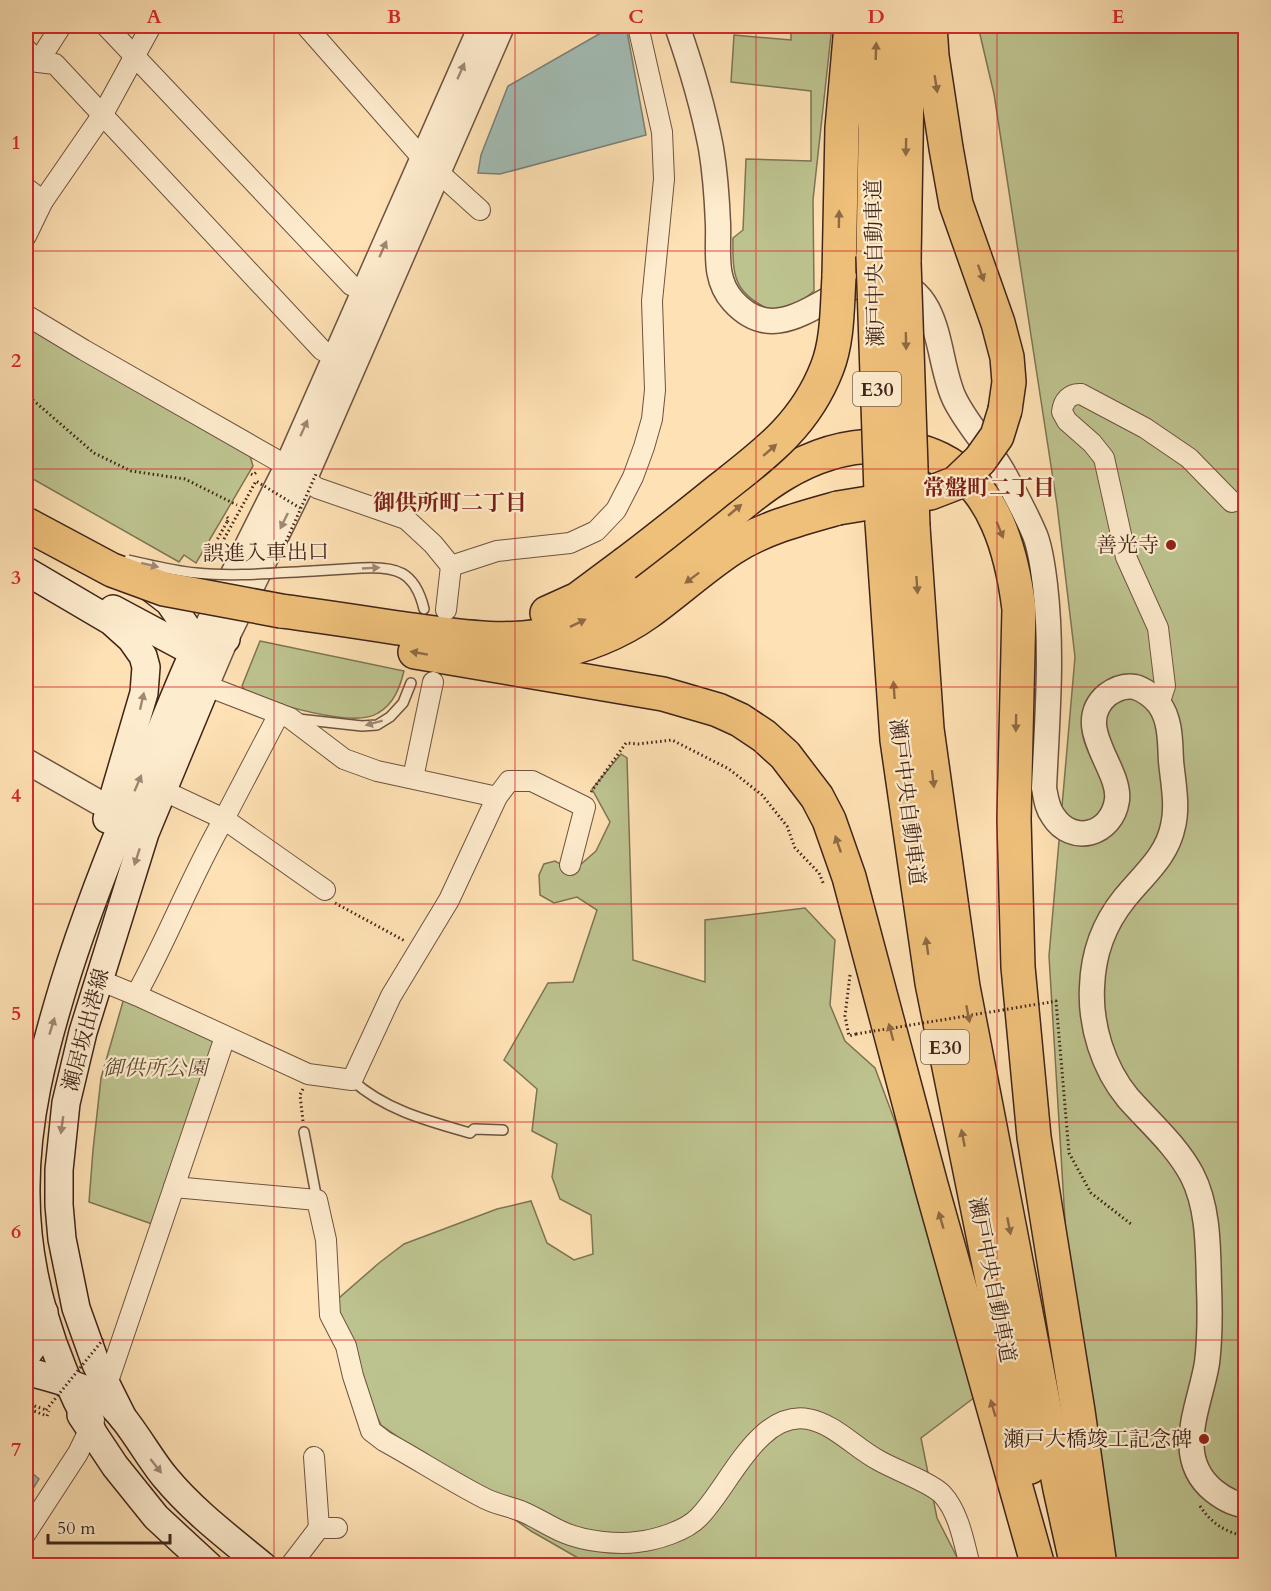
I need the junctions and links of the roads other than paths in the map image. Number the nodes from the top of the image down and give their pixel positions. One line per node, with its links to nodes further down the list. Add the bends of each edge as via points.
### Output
1 (61, 26): 13 (street)
2 (106, 26): 14 (street)
3 (151, 26): 14 (street)
4 (306, 26): 16 (street)
5 (481, 26): 16 (street, one-way to 5)
6 (502, 26): 16 (street)
7 (638, 26): 32 (street, via 662,132 664,179 652,301 655,390 644,447 616,510 596,531 570,543 497,551)
8 (677, 26): 41 (street, via 695,79 711,150 718,270 723,288 734,302 761,320 778,321 796,317 864,282 879,280 906,287 928,308 954,399 1000,466 1036,539 1049,615 1044,788 1054,818 1065,828 1075,834 1097,832 1106,824 1117,800 1116,788 1096,740 1096,711 1102,701 1122,687 1135,687)
9 (850, 26): 35 (highway, one-way to 9, bridge, via 516,624 578,599 756,462 802,416 828,366 836,333 842,128)
10 (877, 26): 21 (highway, 瀬戸中央自動車道 / E30, one-way to 10)
11 (908, 26): 21 (highway, 瀬戸中央自動車道 / E30, one-way to 21)
12 (930, 26): 35 (highway, one-way to 35, bridge, via 956,204 998,323 1010,382 997,436 980,460 956,483 930,493 838,508 783,525 733,548 646,614 587,645 538,657)
13 (32, 55): 15 (street, via 55,64)
14 (135, 55): 15 (street); 22 (street, via 329,263 351,285)
15 (104, 114): 18 (street); 24 (street, via 322,350)
16 (431, 166): 19 (street); 22 (street)
17 (26, 188): 18 (street)
18 (43, 201): 20 (street)
19 (480, 210)
20 (26, 236)
21 (888, 259): 29 (highway, 瀬戸中央自動車道 / E30, bridge)
22 (372, 298): 24 (street)
23 (26, 315): 25 (street)
24 (343, 363): 25 (street)
25 (303, 473): 28 (street); 32 (street, via 317,488 406,519); 36 (street, one-way to 36)
26 (1232, 502): 41 (street, via 1189,458 1145,428 1081,393 1075,393 1063,405 1067,421 1104,458 1126,557 1158,627 1165,686)
27 (26, 506): 31 (main road)
28 (262, 515): 31 (street, via 219,569 198,585 169,585); 37 (street)
29 (898, 524): 74 (highway, 瀬戸中央自動車道 / E30, one-way to 29, via 932,983 897,740); 75 (highway, 瀬戸中央自動車道 / E30, one-way to 75, via 963,987)
30 (35, 537): 31 (lane, 誤進入車出口, bridge); 35 (highway, bridge, via 164,589 278,619)
31 (117, 561): 34 (lane, 誤進入車出口, one-way to 34, bridge, via 198,573 245,575 382,567 398,570 410,578 420,593); 37 (main road, via 176,611)
32 (451, 566): 35 (street)
33 (26, 569): 37 (main road, 瀬居坂出港線); 47 (main road, 瀬居坂出港線, one-way to 33, via 144,693 143,656 111,621)
34 (423, 609)
35 (460, 636): 73 (highway, one-way to 35, via 859,912 838,844 817,797 764,736 718,710); 76 (highway, one-way to 76, via 511,638 563,630 622,602 772,481 833,451 892,446 927,452 951,464 984,497 1008,550 1018,609 1014,819 1018,967 1034,1137)
36 (226, 639): 37 (main road); 38 (street)
37 (195, 650): 38 (main road, 瀬居坂出港線)
38 (194, 681): 42 (street); 45 (main road, 瀬居坂出港線); 47 (main road, 瀬居坂出港線, one-way to 38)
39 (433, 682): 44 (street)
40 (411, 683): 42 (lane, one-way to 42, via 403,703 377,725)
41 (1159, 704): 67 (street, via 1169,732 1173,826 1157,860 1105,928 1094,967 1092,1004 1096,1031 1114,1078 1181,1157 1200,1198 1208,1252 1210,1327 1204,1381 1190,1446 1193,1461 1211,1488)
42 (284, 716): 44 (street, via 344,759); 48 (street)
43 (26, 761): 47 (street)
44 (413, 778): 46 (street)
45 (162, 790): 48 (street); 51 (main road, 瀬居坂出港線, one-way to 51)
46 (497, 797): 49 (street, via 508,781 532,781 585,807); 54 (street, via 449,900 391,996)
47 (117, 812): 59 (main road, 瀬居坂出港線, one-way to 47, via 26,1203 30,1131 41,1066)
48 (224, 819): 50 (street); 52 (street)
49 (570, 865)
50 (325, 890)
51 (99, 980): 52 (street); 60 (main road, 瀬居坂出港線, one-way to 60, via 73,1068 61,1136 59,1205)
52 (136, 995): 53 (street)
53 (225, 1037): 54 (street, via 308,1074); 57 (street)
54 (352, 1080): 55 (lane, via 386,1104 415,1116 470,1133 474,1129)
55 (503, 1130)
56 (304, 1132): 58 (lane)
57 (174, 1187): 58 (street); 64 (street)
58 (317, 1200): 72 (street, via 326,1240 330,1315 346,1346 371,1431 484,1498 522,1511 566,1534 597,1541 637,1542 677,1532 698,1519 756,1442 773,1426 790,1419 808,1419 832,1428 871,1456 942,1494 954,1515)
59 (31, 1289): 61 (main road, 瀬居坂出港線)
60 (76, 1308): 63 (main road, via 71,1347); 64 (main road, 瀬居坂出港線)
61 (44, 1312): 62 (main road, via 38,1339); 63 (main road, 瀬居坂出港線)
62 (26, 1356)
63 (39, 1386): 64 (main road); 65 (main road, 瀬居坂出港線); 65 (main road, via 62,1397)
64 (104, 1393): 65 (street); 70 (main road, 瀬居坂出港線, one-way to 70, via 182,1497)
65 (91, 1428): 68 (street); 69 (main road, via 115,1466 156,1517)
66 (314, 1457): 71 (street, via 328,1528)
67 (1245, 1506)
68 (26, 1533)
69 (209, 1566)
70 (263, 1566)
71 (290, 1566)
72 (970, 1566)
73 (1038, 1566)
74 (1050, 1566)
75 (1077, 1566)
76 (1100, 1566)

